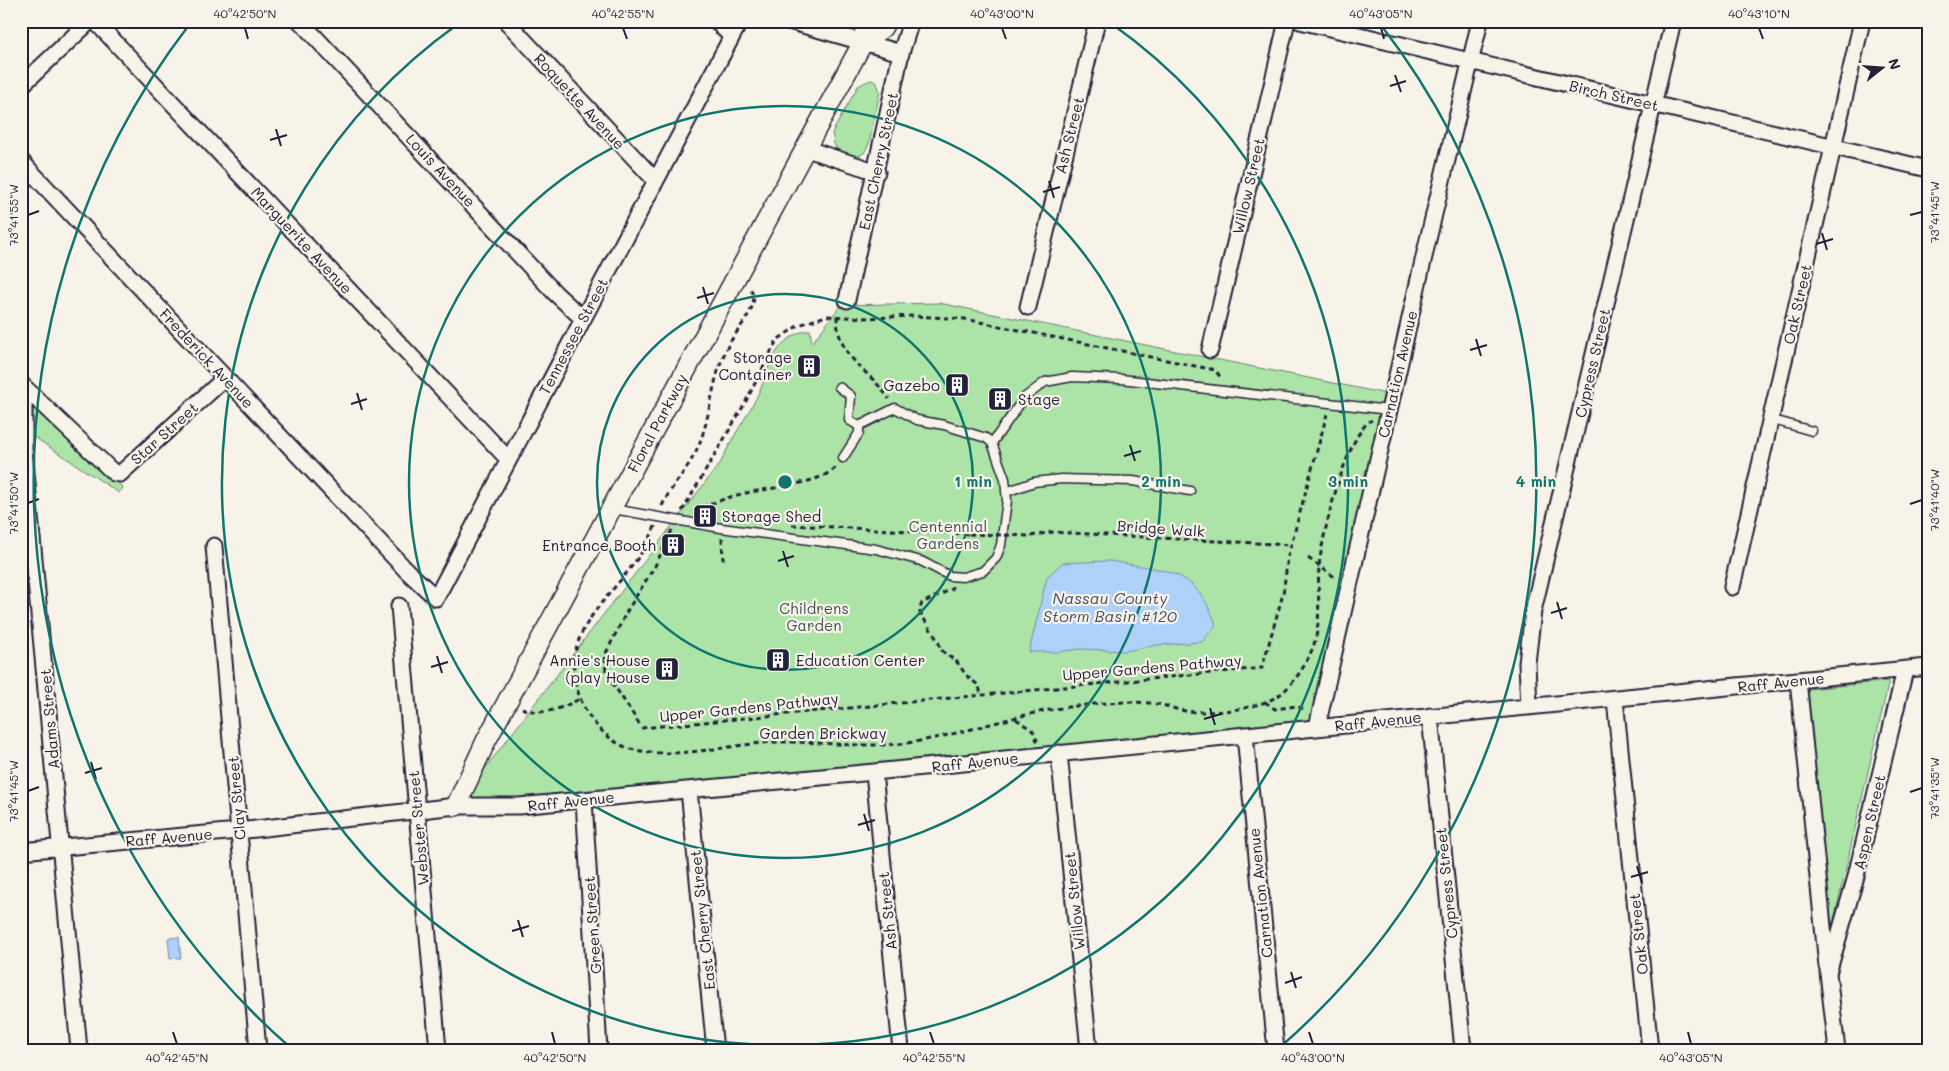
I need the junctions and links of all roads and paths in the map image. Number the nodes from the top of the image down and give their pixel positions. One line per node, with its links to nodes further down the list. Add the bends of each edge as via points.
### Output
1 (90, 21): 21 (street)
2 (95, 21): 47 (street, Marguerite Avenue)
3 (300, 21): 33 (street, Louis Avenue)
4 (506, 21): 28 (street, Roquette Avenue)
5 (716, 21): 17 (street)
6 (740, 21): 17 (street, Tennessee Street)
7 (789, 21): 18 (street)
8 (866, 21): 18 (street, Floral Parkway)
9 (886, 21): 18 (street, Floral Parkway)
10 (911, 21): 19 (street, East Cherry Street)
11 (1097, 21): 31 (street, Ash Street)
12 (1287, 21): 34 (street, Willow Street)
13 (1300, 21): 20 (street, Birch Street)
14 (1480, 21): 20 (street, Carnation Avenue)
15 (1673, 21): 22 (street, Cypress Street)
16 (1862, 21): 23 (street, Oak Street)
17 (731, 36): 28 (street, Tennessee Street)
18 (863, 42): 19 (street); 24 (street, Floral Parkway)
19 (901, 53): 27 (street, East Cherry Street)
20 (1471, 62): 22 (street, Birch Street); 41 (street, Carnation Avenue)
21 (21, 86)
22 (1654, 104): 23 (street, Birch Street); 73 (street, Cypress Street, via 1533,611 1527,663)
23 (1833, 147): 26 (street, Birch Street); 42 (street, Oak Street)
24 (807, 149): 27 (street); 29 (street, Floral Parkway)
25 (21, 161): 35 (street, Frederick Avenue)
26 (1928, 169)
27 (877, 172): 30 (street, East Cherry Street)
28 (655, 180): 33 (street, Tennessee Street)
29 (736, 276): 50 (street, Floral Parkway); 51 (path, Garden Brickway, via 753,291 755,303 723,356 699,446 666,497)
30 (847, 300)
31 (1028, 307)
32 (838, 316): 38 (path, Upper Gardens Pathway, via 965,319 1215,370); 40 (path, via 837,331 844,348); 52 (path, Upper Gardens Pathway, via 826,316 799,325 777,340 744,405)
33 (582, 318): 47 (street, Tennessee Street)
34 (1210, 350)
35 (225, 378): 36 (street, Star Street, via 120,474 101,462); 57 (street, Frederick Avenue)
36 (23, 386): 86 (street, Adams Street, via 24,450)
37 (839, 387): 43 (lane, via 851,396 849,420)
38 (1231, 392): 39 (lane); 45 (lane, via 1121,379 1072,377 1046,382 1024,398)
39 (1330, 403): 41 (lane); 56 (path, Upper Gardens Pathway)
40 (895, 408): 43 (lane); 45 (lane, via 917,420 944,425 986,438)
41 (1388, 415): 60 (path, Garden Brickway, via 1367,422 1355,438 1324,531); 62 (street, Carnation Avenue)
42 (1770, 419): 44 (lane); 63 (street, Oak Street)
43 (859, 426): 46 (lane, via 859,433)
44 (1812, 431)
45 (992, 443): 49 (lane, via 1005,478)
46 (843, 458): 52 (path, via 833,472 812,480 735,496)
47 (508, 459): 57 (street, Tennessee Street, via 436,598)
48 (1190, 491): 49 (lane, via 1132,482 1061,479 1034,482)
49 (1006, 492): 61 (lane, via 1001,545 996,558 983,571 963,577)
50 (611, 509): 51 (lane); 83 (street, Floral Parkway, via 486,741)
51 (658, 517): 52 (lane); 69 (path, Garden Brickway, via 638,560 610,590 580,635 574,662)
52 (677, 520): 54 (lane); 68 (path, Upper Gardens Pathway, via 605,655 606,673 642,728)
53 (788, 524): 56 (path, Bridge Walk, bridge, via 1031,536 1051,532)
54 (721, 528): 59 (path); 61 (lane, via 876,549 921,560)
55 (214, 546): 85 (street, Clay Street)
56 (1291, 546): 68 (path, Upper Gardens Pathway, via 1283,594 1262,668)
57 (392, 556)
58 (1308, 558): 60 (path)
59 (723, 560)
60 (1319, 568): 62 (path); 71 (path, Garden Brickway, via 1314,645 1301,670 1281,693)
61 (954, 576): 68 (path, via 952,589 922,603 919,611 941,650 979,686)
62 (1349, 586): 76 (street, Carnation Avenue)
63 (1732, 587)
64 (399, 606): 84 (street, Webster Street)
65 (1928, 667): 66 (street, Raff Avenue)
66 (1905, 670): 67 (street, Raff Avenue); 88 (street, Aspen Street, via 1855,880)
67 (1798, 680): 70 (street, Raff Avenue); 88 (street, Aspen Street)
68 (981, 695)
69 (581, 698): 72 (path, via 548,711); 75 (path, Garden Brickway, via 586,711 604,734 626,748 643,751 694,751 785,742 867,747 938,738)
70 (1615, 699): 73 (street, Raff Avenue); 98 (street, Oak Street)
71 (1265, 702): 75 (path, Garden Brickway, via 1238,709 1187,711 1156,704 1118,702 1073,706); 76 (path, via 1275,709 1296,706)
72 (522, 707)
73 (1529, 707): 74 (street, Raff Avenue)
74 (1430, 716): 76 (street, Raff Avenue); 97 (street, Cypress Street)
75 (1015, 719): 79 (path, via 1033,731)
76 (1318, 721): 77 (street, Raff Avenue)
77 (1245, 736): 78 (street, Raff Avenue); 96 (street, Carnation Avenue)
78 (1059, 753): 79 (street, Raff Avenue); 95 (street, Willow Street)
79 (1039, 755): 80 (street, Raff Avenue)
80 (874, 772): 81 (street, Raff Avenue); 94 (street, Ash Street)
81 (689, 790): 82 (street, Raff Avenue); 93 (street, East Cherry Street)
82 (584, 800): 83 (street, Raff Avenue, via 519,806); 92 (street, Green Street)
83 (456, 806): 84 (street, Raff Avenue)
84 (417, 812): 85 (street, Raff Avenue); 91 (street, Webster Street)
85 (238, 831): 86 (street, Raff Avenue); 90 (street, Clay Street)
86 (60, 847): 87 (street, Raff Avenue); 89 (street, Adams Street)
87 (21, 851)
88 (1828, 973): 99 (street, Aspen Street)
89 (79, 1050)
90 (258, 1050)
91 (438, 1050)
92 (599, 1050)
93 (715, 1050)
94 (901, 1050)
95 (1089, 1050)
96 (1276, 1050)
97 (1463, 1050)
98 (1650, 1050)
99 (1836, 1050)

